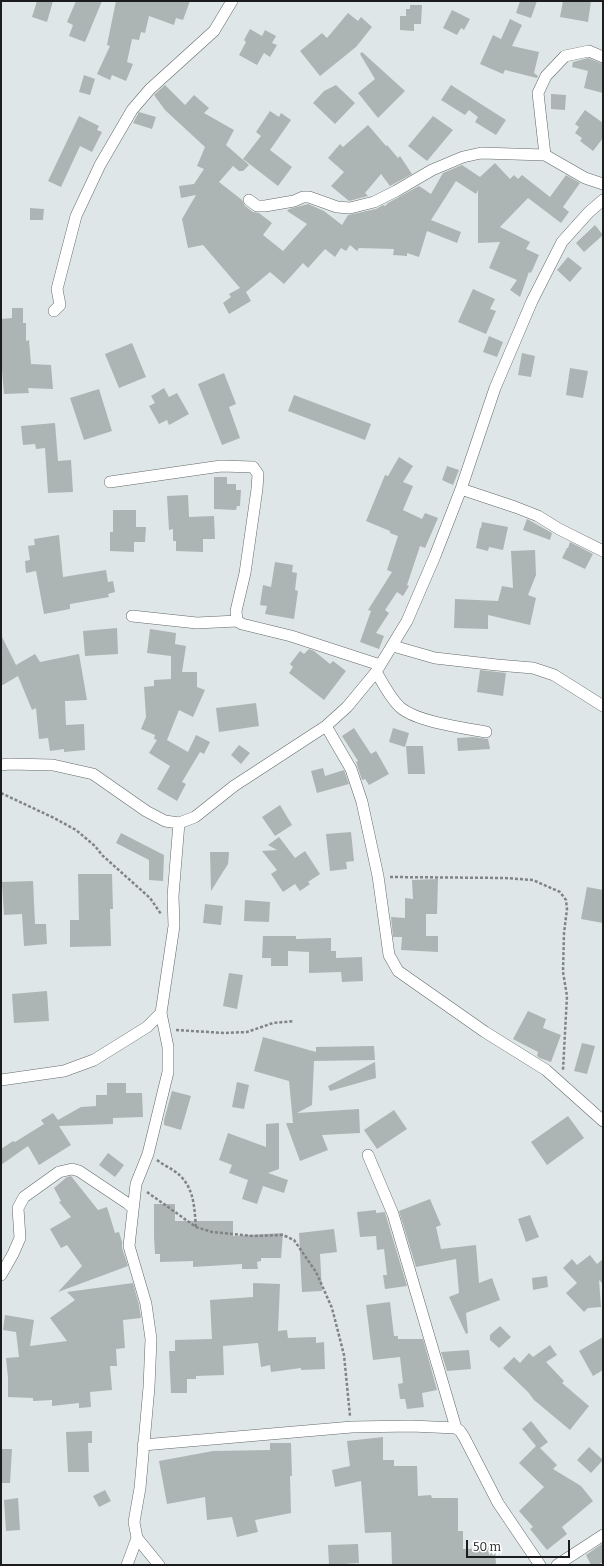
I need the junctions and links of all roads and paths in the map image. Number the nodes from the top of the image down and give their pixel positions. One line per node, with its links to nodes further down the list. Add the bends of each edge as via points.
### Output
1 (232, 1): 7 (street, via 214,31 150,89 132,110 114,141 76,216 57,289 60,305)
2 (603, 57): 3 (street, via 589,51 565,56 546,76 538,93)
3 (544, 155): 4 (street, via 585,178); 5 (street, via 482,153 463,157 432,170 374,202 350,208 337,207 309,197 265,206 257,206)
4 (603, 184)
5 (249, 200)
6 (603, 200): 9 (street, via 562,242 532,301 495,388)
7 (54, 311)
8 (110, 482): 12 (street, via 221,466 253,466 258,474 257,489 245,574 236,611)
9 (461, 490): 10 (street, via 538,516); 13 (street, via 436,556)
10 (603, 551)
11 (132, 616): 12 (street, via 197,623)
12 (237, 621): 14 (street, via 291,636)
13 (393, 646): 14 (street); 15 (street, via 435,658 533,668 554,675)
14 (378, 669): 16 (street, via 347,707); 17 (street, via 401,708 438,722)
15 (603, 706)
16 (326, 726): 20 (street, via 234,786 195,817); 21 (street, via 351,769 358,788)
17 (486, 732)
18 (1, 765): 20 (street, via 53,765 93,774 146,811 165,821)
19 (1, 793): 22 (path, via 76,830 150,898)
20 (179, 823): 22 (street, via 173,896)
21 (378, 876): 27 (street, via 389,955 398,971 485,1032 546,1070); 27 (path, via 512,878 533,880 560,892 566,900 567,909 563,972 567,996 567,1021)
22 (174, 926): 23 (street)
23 (161, 1013): 25 (street); 26 (street, via 147,1027 94,1060 64,1070)
24 (294, 1021): 25 (path, via 273,1023 247,1032)
25 (166, 1030): 29 (street, via 168,1072)
26 (1, 1080)
27 (562, 1084): 28 (street)
28 (603, 1121)
29 (148, 1154): 31 (street); 33 (path, via 175,1171 188,1186 193,1196)
30 (368, 1155): 36 (street, via 393,1214)
31 (136, 1184): 32 (street); 33 (path)
32 (133, 1208): 34 (street, via 79,1171 72,1169 59,1172 24,1197 18,1208 20,1238); 37 (street, via 129,1246 146,1304 151,1339)
33 (196, 1227): 35 (path, via 212,1232 253,1236 283,1235 294,1240 316,1272 332,1308 344,1355)
34 (1, 1275)
35 (352, 1427): 36 (street); 37 (street)
36 (456, 1428): 42 (street, via 464,1437 498,1503)
37 (143, 1445): 39 (street, via 140,1488 134,1522)
38 (603, 1535): 43 (street)
39 (137, 1538): 40 (street); 41 (street)
40 (127, 1565)
41 (159, 1565)
42 (540, 1565)
43 (557, 1565)

